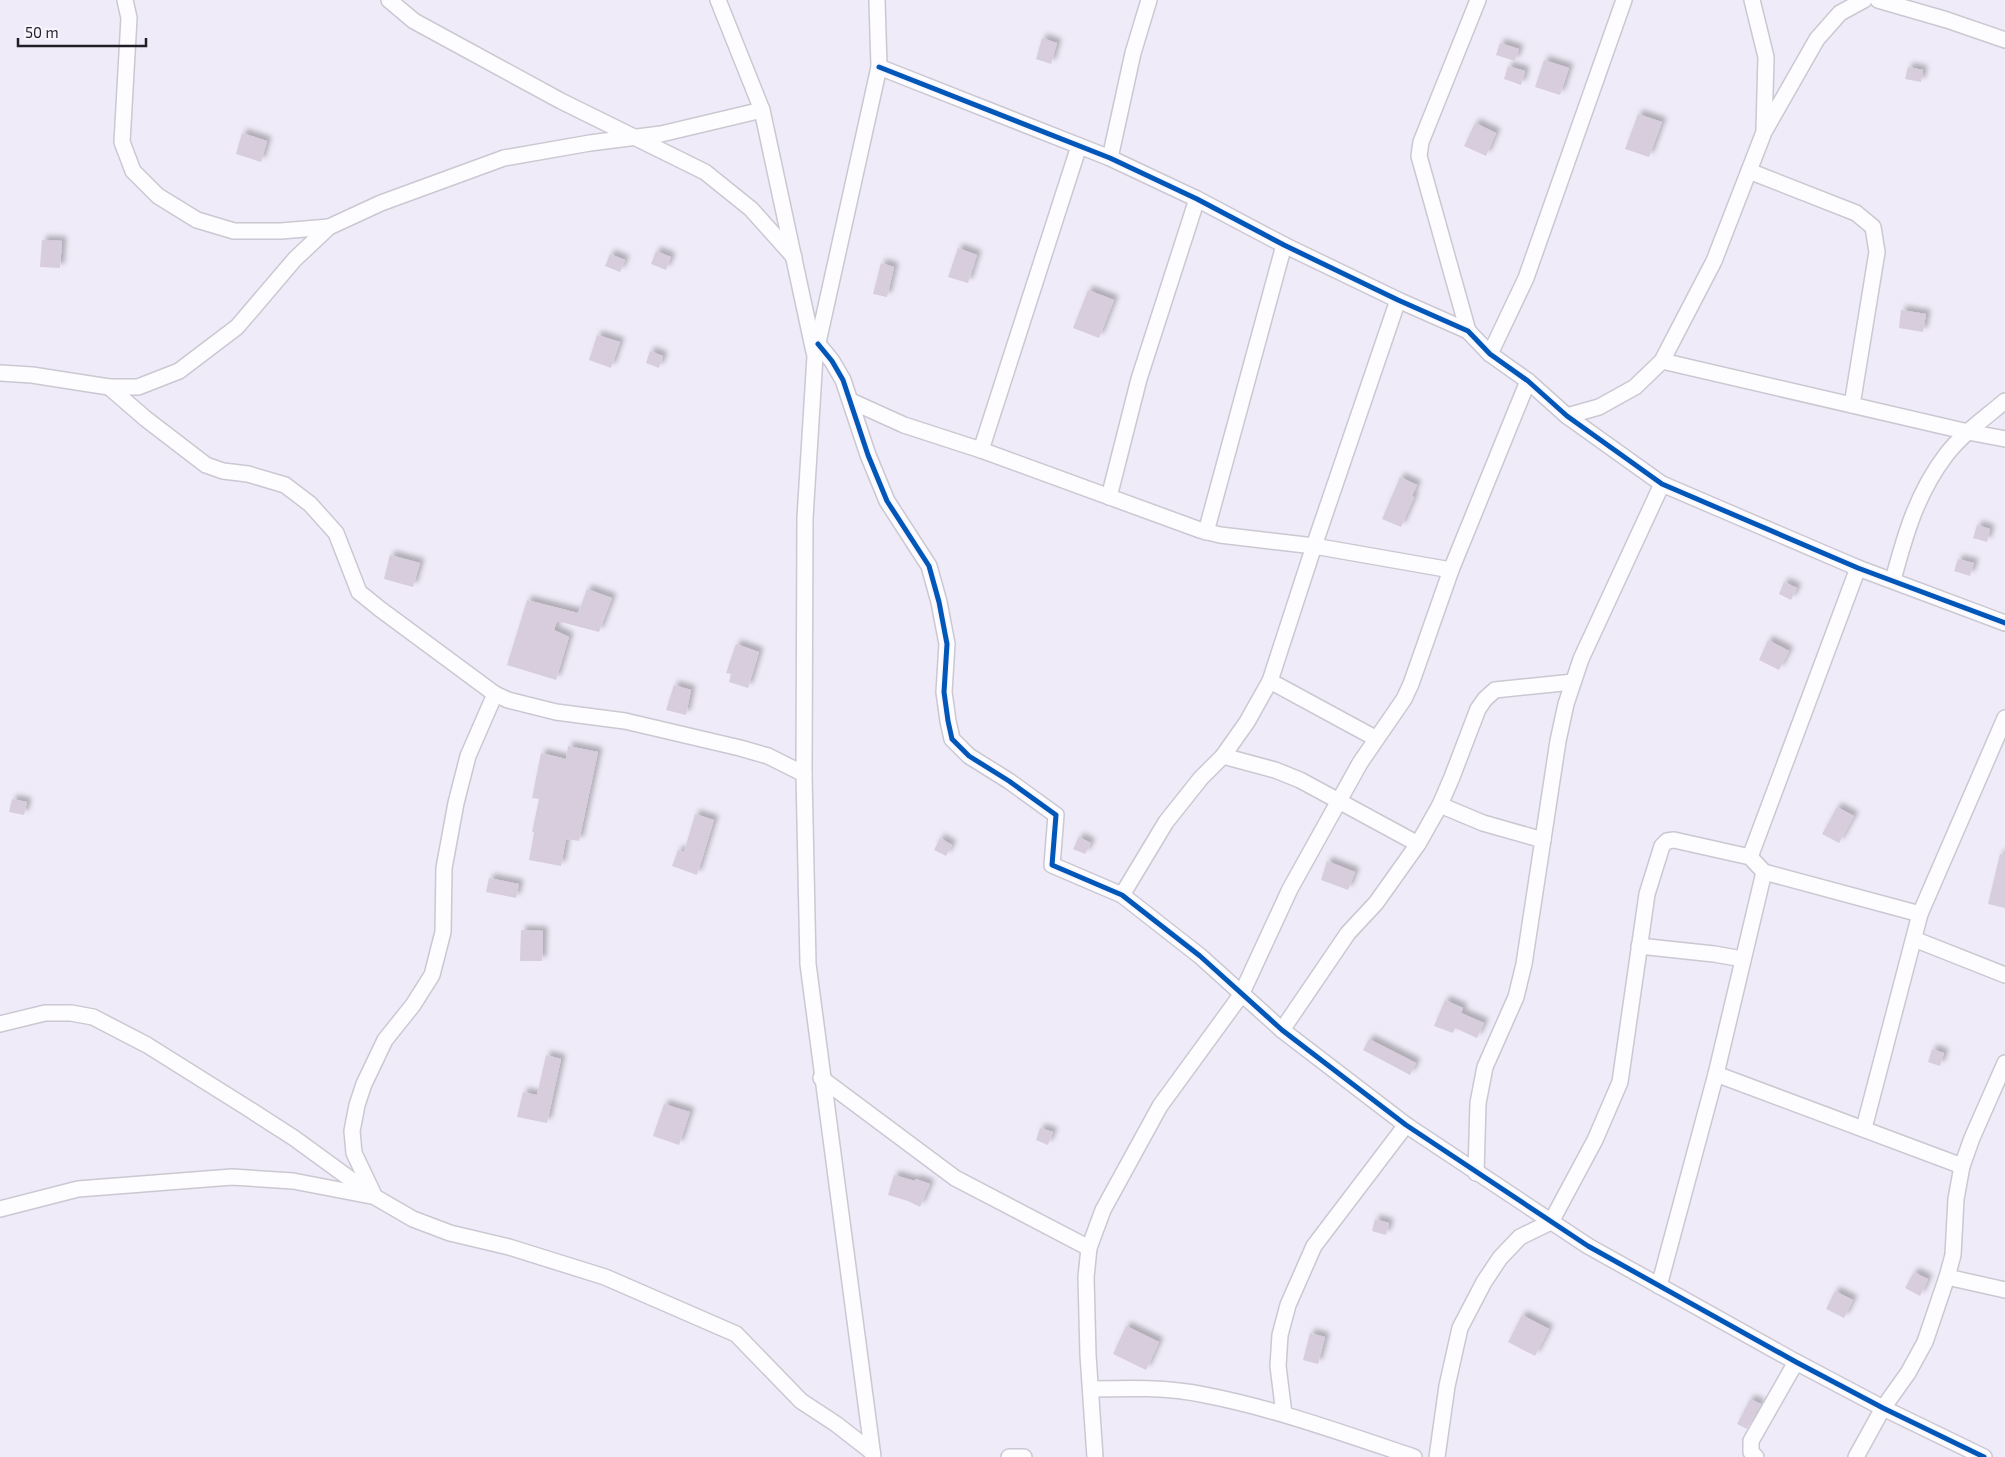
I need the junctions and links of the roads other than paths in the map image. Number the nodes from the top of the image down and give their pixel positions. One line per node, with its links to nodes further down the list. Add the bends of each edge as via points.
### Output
1 (125, 0): 20 (street, via 129,18 122,142 133,171 158,196 197,220 234,231)
2 (389, 0): 15 (street, via 414,21)
3 (718, 0): 13 (street)
4 (877, 0): 12 (street)
5 (1149, 0): 17 (street, via 1133,52)
6 (1478, 0): 24 (street, via 1421,142 1420,156)
7 (1624, 0): 26 (street, via 1526,278)
8 (1752, 0): 14 (street, via 1766,57)
9 (1864, 0): 14 (street, via 1840,13 1817,39)
10 (1878, 0): 11 (street)
11 (2005, 40)
12 (879, 68): 16 (street); 25 (street)
13 (762, 110): 15 (street); 22 (street)
14 (1764, 132): 18 (street)
15 (633, 138): 20 (street, via 504,158 381,203); 22 (street, via 705,172 751,208)
16 (1079, 146): 17 (street); 37 (street)
17 (1110, 158): 19 (street)
18 (1749, 170): 27 (street, via 1714,260); 33 (street, via 1856,214 1873,227 1877,252)
19 (1197, 199): 21 (street); 39 (street, via 1139,380)
20 (329, 227): 30 (street, via 295,258 237,327 179,370 138,387)
21 (1284, 245): 23 (street); 40 (street)
22 (794, 257): 25 (street)
23 (1398, 300): 24 (street); 41 (street)
24 (1468, 331): 26 (street)
25 (817, 350): 31 (street, via 832,361); 52 (street, via 805,518)
26 (1490, 354): 29 (street)
27 (1662, 361): 33 (street); 34 (street, via 1635,387 1599,407)
28 (0, 373): 30 (street)
29 (1528, 381): 34 (street); 43 (street)
30 (109, 387): 48 (street, via 206,465 285,485 310,504 336,532 359,592)
31 (851, 401): 37 (street, via 904,425); 59 (street, via 887,501 929,566 947,644 944,692 952,739 969,756 1056,815 1052,865)
32 (2005, 401): 35 (street)
33 (1852, 405): 35 (street)
34 (1566, 416): 38 (street)
35 (1968, 432): 36 (street); 44 (street, via 1947,454 1926,484 1907,529)
36 (2005, 439)
37 (981, 450): 39 (street)
38 (1662, 484): 42 (street); 47 (street)
39 (1109, 497): 40 (street)
40 (1206, 532): 41 (street)
41 (1314, 546): 43 (street); 46 (street)
42 (1858, 568): 44 (street); 57 (street)
43 (1451, 570): 50 (street, via 1411,684)
44 (1893, 580): 45 (street)
45 (2005, 623)
46 (1270, 680): 50 (street); 51 (street, via 1247,722)
47 (1573, 682): 54 (street, via 1495,690 1485,699 1478,709); 55 (street, via 1558,741)
48 (494, 694): 52 (street, via 556,712 625,721 740,748 768,756); 75 (street, via 468,756 456,803 444,868 443,932 432,975 413,1006 385,1040 357,1106 352,1131 354,1153)
49 (2005, 718): 60 (street)
50 (1375, 738): 53 (street)
51 (1223, 756): 53 (street, via 1275,770); 59 (street, via 1166,822)
52 (804, 774): 70 (street, via 808,964)
53 (1339, 802): 56 (street); 65 (street, via 1290,889)
54 (1440, 805): 55 (street, via 1483,823); 56 (street)
55 (1543, 840): 74 (street, via 1516,997 1486,1067 1478,1103)
56 (1418, 844): 67 (street, via 1376,903 1348,933)
57 (1750, 857): 58 (street); 62 (street, via 1667,841 1662,846 1647,894)
58 (1764, 872): 60 (street); 63 (street)
59 (1122, 895): 65 (street, via 1200,956)
60 (1920, 914): 61 (street)
61 (1914, 939): 64 (street); 72 (street)
62 (1639, 946): 63 (street); 77 (street, via 1620,1082 1595,1140)
63 (1743, 959): 69 (street)
64 (2005, 975)
65 (1241, 995): 67 (street); 78 (street, via 1160,1106 1104,1210)
66 (0, 1024): 75 (street, via 45,1013 93,1017 147,1045 294,1138)
67 (1282, 1030): 71 (street)
68 (2005, 1063): 73 (street)
69 (1716, 1074): 72 (street); 80 (street)
70 (821, 1078): 78 (street, via 955,1178); 86 (street)
71 (1406, 1125): 74 (street); 85 (street, via 1314,1246 1288,1305 1280,1335 1278,1366)
72 (1864, 1128): 73 (street)
73 (1962, 1166): 79 (street, via 1956,1199 1953,1255)
74 (1476, 1173): 77 (street)
75 (374, 1197): 76 (street, via 293,1181 232,1177 78,1189); 86 (street, via 413,1219 450,1233 509,1247 605,1277 725,1328 736,1334 801,1402 836,1424)
76 (0, 1209)
77 (1551, 1222): 80 (street); 91 (street, via 1520,1238 1500,1258 1460,1328 1447,1386)
78 (1089, 1248): 83 (street, via 1086,1277)
79 (1947, 1277): 81 (street); 84 (street, via 1925,1342)
80 (1659, 1286): 82 (street)
81 (2005, 1290)
82 (1796, 1362): 84 (street); 92 (street, via 1751,1441 1751,1452)
83 (1091, 1389): 85 (street, via 1145,1388 1204,1394); 89 (street)
84 (1883, 1408): 93 (street); 94 (street)
85 (1284, 1414): 90 (street)
86 (873, 1455)
87 (1009, 1457): 88 (street)
88 (1024, 1457)
89 (1095, 1457)
90 (1414, 1457)
91 (1437, 1457)
92 (1756, 1457)
93 (1856, 1457)
94 (1984, 1457)

